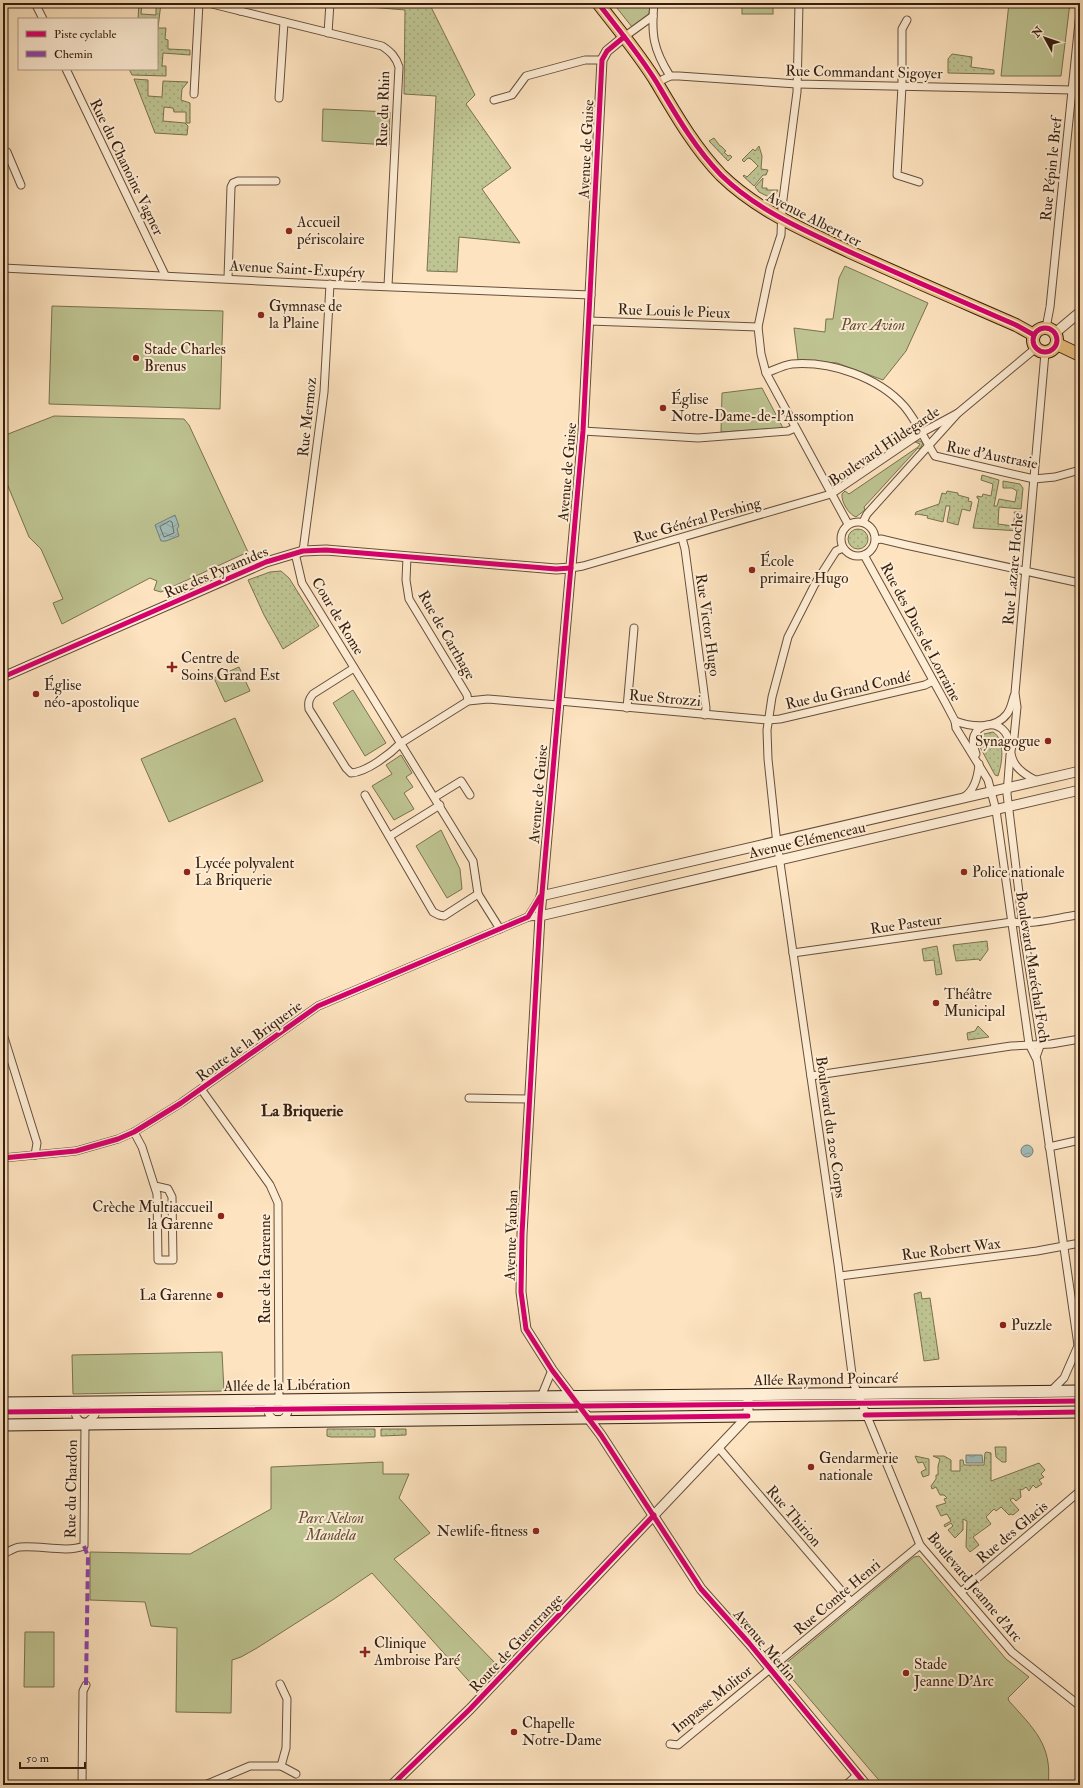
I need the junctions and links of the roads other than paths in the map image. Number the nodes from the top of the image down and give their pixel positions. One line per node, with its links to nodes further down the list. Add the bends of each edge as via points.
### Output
1 (35, 3): 12 (street)
2 (199, 3): 24 (street)
3 (208, 3): 9 (street, Rue du Rhin)
4 (241, 3): 9 (street)
5 (330, 3): 15 (street)
6 (598, 3): 16 (main road, Avenue Albert 1er)
7 (654, 3): 11 (street)
8 (799, 3): 21 (street)
9 (240, 11): 14 (street, Rue du Rhin)
10 (1080, 12): 23 (street, Rue Pépin le Bref)
11 (653, 16): 16 (street); 19 (street, via 653,41 660,61)
12 (42, 18)
13 (907, 20): 22 (street, via 902,29)
14 (284, 22): 15 (street, Rue du Rhin); 25 (street)
15 (328, 33): 36 (street, Rue du Rhin, via 382,46 390,50 399,67)
16 (624, 37): 17 (street, via 607,51); 20 (main road, Avenue Albert 1er)
17 (602, 60): 26 (street, via 585,60 526,76 512,95); 37 (street, Avenue de Guise)
18 (66, 70): 33 (street, Rue du Chanoine Vagner)
19 (670, 76): 20 (street); 21 (street, Rue Commandant Sigoyer)
20 (656, 83): 31 (main road, Avenue Albert 1er, via 709,162 752,200)
21 (797, 84): 22 (street, Rue Commandant Sigoyer); 31 (street)
22 (902, 86): 23 (street, Rue Commandant Sigoyer); 29 (street, via 897,175)
23 (1072, 90): 42 (street, Rue Pépin le Bref)
24 (194, 94)
25 (279, 98)
26 (494, 100)
27 (3, 154): 30 (street, via 7,152)
28 (276, 181): 34 (street, via 238,181 231,187)
29 (919, 182)
30 (21, 185)
31 (782, 220): 40 (street); 41 (main road, Avenue Albert 1er)
32 (3, 268): 33 (street, Avenue Saint-Exupéry)
33 (165, 275): 34 (street, Avenue Saint-Exupéry)
34 (228, 278): 35 (street, Avenue Saint-Exupéry)
35 (330, 284): 36 (street, Avenue Saint-Exupéry); 59 (street, Rue Mermoz, via 324,392)
36 (388, 286): 37 (street, Avenue Saint-Exupéry)
37 (591, 295): 39 (street, Avenue de Guise)
38 (1080, 312): 42 (street)
39 (589, 321): 40 (street, Rue Louis le Pieux); 48 (street, Avenue de Guise)
40 (758, 327): 45 (street)
41 (1034, 335): 42 (main road, via 1038,330); 43 (main road, via 1033,342)
42 (1053, 335): 43 (main road, via 1052,351); 44 (main road)
43 (1040, 350): 46 (street, Boulevard Hildegarde); 52 (street, Rue Lazare Hoche)
44 (1080, 355)
45 (766, 373): 47 (street); 49 (street, Rue d'Austrasie, via 791,364 820,364 859,375 885,389 904,407)
46 (958, 413): 49 (street, Boulevard Hildegarde); 50 (street, Boulevard Hildegarde)
47 (795, 428): 48 (street, via 788,431 698,438); 53 (street)
48 (583, 431): 62 (street, Avenue de Guise)
49 (921, 433): 50 (street, Rue d'Austrasie); 53 (street, Boulevard Hildegarde)
50 (929, 446): 52 (street, Rue d'Austrasie, via 935,456); 54 (street, Boulevard Hildegarde)
51 (1080, 470): 52 (street, Rue d'Austrasie)
52 (1034, 479): 63 (street, Rue Lazare Hoche)
53 (830, 494): 55 (street, Boulevard Hildegarde); 56 (street, Rue Général Pershing)
54 (863, 522): 55 (street, via 855,521); 57 (street, via 872,529)
55 (848, 524): 58 (street, via 841,535)
56 (682, 538): 62 (street, Rue Général Pershing); 73 (street, Rue Victor Hugo)
57 (876, 540): 60 (street, via 870,552); 63 (street)
58 (843, 548): 60 (street, via 852,555); 74 (street, via 836,551 815,584 788,636)
59 (299, 552): 61 (street, Rue des Pyramides, via 326,550); 66 (street, Cour de Rome, via 302,583); 67 (street, Rue des Pyramides, via 266,562)
60 (864, 555): 68 (street, Rue des Ducs de Lorraine)
61 (407, 557): 62 (street, Rue des Pyramides, via 556,569); 70 (street, Rue de Carthage, via 406,580 409,599 467,695)
62 (571, 568): 71 (street, Avenue de Guise)
63 (1025, 571): 64 (street); 69 (street, Rue Lazare Hoche)
64 (1080, 583)
65 (634, 628): 72 (street)
66 (354, 668): 77 (street, Cour de Rome); 77 (street, Cour de Rome, via 313,694 308,703 342,761 351,773 357,772 392,752)
67 (3, 676)
68 (934, 681): 74 (street, Rue du Grand Condé); 75 (street, Rue des Ducs de Lorraine)
69 (1015, 693): 76 (street, Rue des Ducs de Lorraine, via 1008,714 999,721); 78 (street, Rue Lazare Hoche, via 1017,707)
70 (468, 701): 71 (street, Rue Strozzi, via 488,698); 77 (street)
71 (559, 703): 72 (street, Rue Strozzi); 96 (street, Avenue de Guise)
72 (627, 708): 73 (street, Rue Strozzi)
73 (705, 715): 74 (street, Rue Strozzi)
74 (768, 720): 93 (street, via 768,759)
75 (955, 721): 76 (street, Rue des Ducs de Lorraine, via 968,726); 79 (street, Rue des Ducs de Lorraine, via 956,728)
76 (986, 725): 78 (street, via 994,725 1004,730); 79 (street, via 976,731 973,738 973,747)
77 (401, 743): 87 (street, Cour de Rome)
78 (1010, 755): 81 (street, via 1020,770); 82 (street, Rue Lazare Hoche)
79 (979, 763): 84 (street, Rue des Ducs de Lorraine); 88 (street, via 977,780 970,794)
80 (1080, 771): 81 (street, Avenue Clémenceau)
81 (1037, 781): 82 (street, Avenue Clémenceau)
82 (1007, 788): 84 (street, Avenue Clémenceau); 90 (street, Boulevard Maréchal Foch)
83 (1080, 790): 90 (street, Avenue Clémenceau)
84 (992, 792): 88 (street, Avenue Clémenceau); 91 (street, Rue des Ducs de Lorraine)
85 (470, 795): 87 (street, via 461,780)
86 (365, 796): 92 (street)
87 (435, 797): 89 (street, Cour de Rome)
88 (961, 799): 93 (street, Avenue Clémenceau)
89 (440, 805): 92 (street); 95 (street, Cour de Rome, via 473,861)
90 (1009, 807): 91 (street, Avenue Clémenceau); 101 (street, Boulevard Maréchal Foch)
91 (996, 810): 94 (street, Avenue Clémenceau); 100 (street, Boulevard Maréchal Foch)
92 (390, 836): 95 (street, via 433,912 444,916)
93 (777, 841): 94 (street, Boulevard du 20e Corps); 96 (street, Avenue Clémenceau)
94 (779, 860): 98 (street, Avenue Clémenceau); 103 (street, Boulevard du 20e Corps)
95 (478, 894): 102 (street, Cour de Rome)
96 (541, 896): 98 (street, Avenue de Guise); 99 (street)
97 (1080, 913): 101 (street, Rue Pasteur)
98 (540, 916): 99 (street, Route de la Briquerie); 112 (street, Avenue Vauban)
99 (528, 917): 102 (street, Route de la Briquerie)
100 (1012, 922): 101 (street, Rue Pasteur); 103 (street, Rue Pasteur); 107 (street, Boulevard Maréchal Foch)
101 (1023, 923): 106 (street, Boulevard Maréchal Foch)
102 (500, 929): 110 (street, Route de la Briquerie, via 318,1006)
103 (793, 953): 109 (street, Boulevard du 20e Corps)
104 (3, 1034): 116 (street, via 37,1143)
105 (1080, 1039): 106 (street)
106 (1040, 1043): 107 (street); 108 (street, Boulevard Maréchal Foch)
107 (1029, 1044): 108 (street, Boulevard Maréchal Foch); 109 (street)
108 (1036, 1057): 115 (street, Boulevard Maréchal Foch)
109 (811, 1076): 121 (street, Boulevard du 20e Corps)
110 (201, 1089): 113 (street, Route de la Briquerie); 131 (street, Rue de la Garenne, via 270,1185 278,1204)
111 (469, 1098): 112 (street)
112 (530, 1099): 124 (street, Avenue Vauban, via 521,1292 526,1329)
113 (134, 1132): 116 (street, Route de la Briquerie, via 76,1151); 118 (street, via 142,1147)
114 (1080, 1140): 115 (street)
115 (1049, 1147): 120 (street, Boulevard Maréchal Foch)
116 (35, 1155): 117 (street, Route de la Briquerie)
117 (3, 1158)
118 (155, 1186): 118 (street, via 158,1260 173,1260 172,1197 168,1189)
119 (1080, 1243): 120 (street, Rue Robert Wax)
120 (1065, 1246): 121 (street, Rue Robert Wax); 122 (street, Boulevard Maréchal Foch)
121 (840, 1276): 127 (street, Boulevard du 20e Corps, via 853,1382)
122 (1078, 1346): 123 (street, Boulevard Maréchal Foch); 125 (street, via 1064,1378)
123 (1080, 1359)
124 (552, 1370): 129 (street); 130 (street, Avenue Vauban)
125 (1051, 1391): 126 (main road, Allée Raymond Poincaré); 127 (main road, Allée Raymond Poincaré)
126 (1080, 1391)
127 (857, 1393): 128 (main road, Allée Raymond Poincaré); 135 (street, Boulevard du 20e Corps)
128 (748, 1395): 130 (main road, Allée Raymond Poincaré); 136 (street)
129 (542, 1397): 130 (main road, Allée de la Libération); 131 (main road, Allée de la Libération)
130 (572, 1397): 137 (street, Avenue Vauban)
131 (278, 1400): 132 (main road, Allée de la Libération); 138 (street, via 268,1409 270,1416); 138 (street, via 284,1402 289,1409 288,1416)
132 (85, 1402): 133 (main road, Allée de la Libération); 139 (street, via 95,1409 95,1415); 139 (street, via 76,1406 76,1416)
133 (3, 1403)
134 (1080, 1412): 135 (main road)
135 (866, 1415): 136 (main road); 144 (street, Boulevard Jeanne d'Arc)
136 (748, 1416): 137 (main road); 141 (street, Route de Guentrange)
137 (588, 1418): 138 (main road); 143 (street, Avenue Vauban)
138 (278, 1421): 139 (main road)
139 (85, 1424): 140 (main road); 145 (street, Rue du Chardon, via 84,1546 19,1547)
140 (3, 1425)
141 (718, 1448): 143 (street, Route de Guentrange); 147 (street, Rue Thirion)
142 (1080, 1492): 146 (street, Rue des Glacis)
143 (654, 1515): 148 (street, Avenue Merlin, via 701,1589); 158 (street, Route de Guentrange, via 470,1709)
144 (920, 1546): 146 (street, Boulevard Jeanne d'Arc); 147 (street, Rue Comte Henri)
145 (3, 1554)
146 (961, 1592): 151 (street, Boulevard Jeanne d'Arc, via 1012,1652)
147 (851, 1602): 148 (street, Rue Comte Henri)
148 (770, 1669): 152 (street, Impasse Molitor, via 678,1745); 155 (street, Avenue Merlin)
149 (280, 1684): 153 (street, via 287,1699 286,1748)
150 (86, 1685): 156 (street, via 83,1692)
151 (1080, 1706)
152 (670, 1744)
153 (281, 1766): 154 (street); 157 (street, via 250,1766)
154 (296, 1774)
155 (857, 1775): 159 (street); 160 (street, Avenue Merlin)
156 (82, 1785)
157 (206, 1785)
158 (392, 1785)
159 (846, 1785)
160 (866, 1785)

